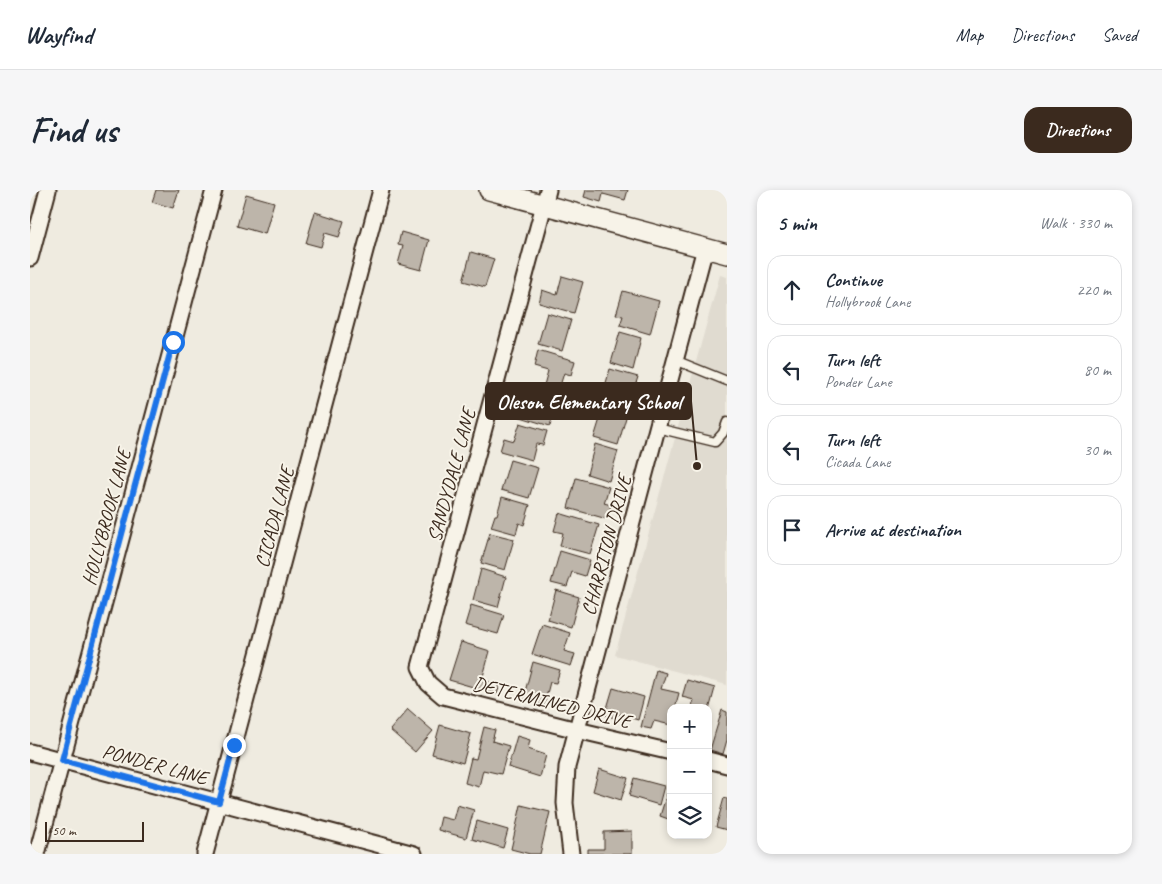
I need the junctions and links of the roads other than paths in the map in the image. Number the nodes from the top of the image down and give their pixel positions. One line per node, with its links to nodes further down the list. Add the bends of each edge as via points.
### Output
1 (48, 190): 8 (street)
2 (214, 190): 17 (street, HOLLYBROOK LANE)
3 (381, 190): 20 (street, CICADA LANE)
4 (489, 190): 5 (street)
5 (546, 197): 6 (street); 13 (street, SANDYDALE LANE, via 420,667)
6 (705, 248): 7 (street); 9 (street, CHARRITON DRIVE)
7 (727, 254)
8 (30, 258)
9 (675, 360): 10 (lane); 12 (street, CHARRITON DRIVE)
10 (727, 381)
11 (727, 422): 12 (lane, via 715,442)
12 (657, 428): 14 (street, CHARRITON DRIVE)
13 (428, 683): 14 (street, DETERMINED DRIVE, via 443,696)
14 (577, 730): 15 (street, DETERMINED DRIVE); 25 (street, CHARRITON DRIVE, via 567,767)
15 (667, 751)
16 (30, 752): 17 (street, PONDER LANE)
17 (62, 760): 20 (street, PONDER LANE); 22 (street, HOLLYBROOK LANE)
18 (712, 761): 19 (street)
19 (727, 765)
20 (219, 802): 21 (street, PONDER LANE); 23 (street, CICADA LANE)
21 (372, 849): 24 (street, PONDER LANE)
22 (37, 854)
23 (205, 854)
24 (414, 854)
25 (570, 854)

